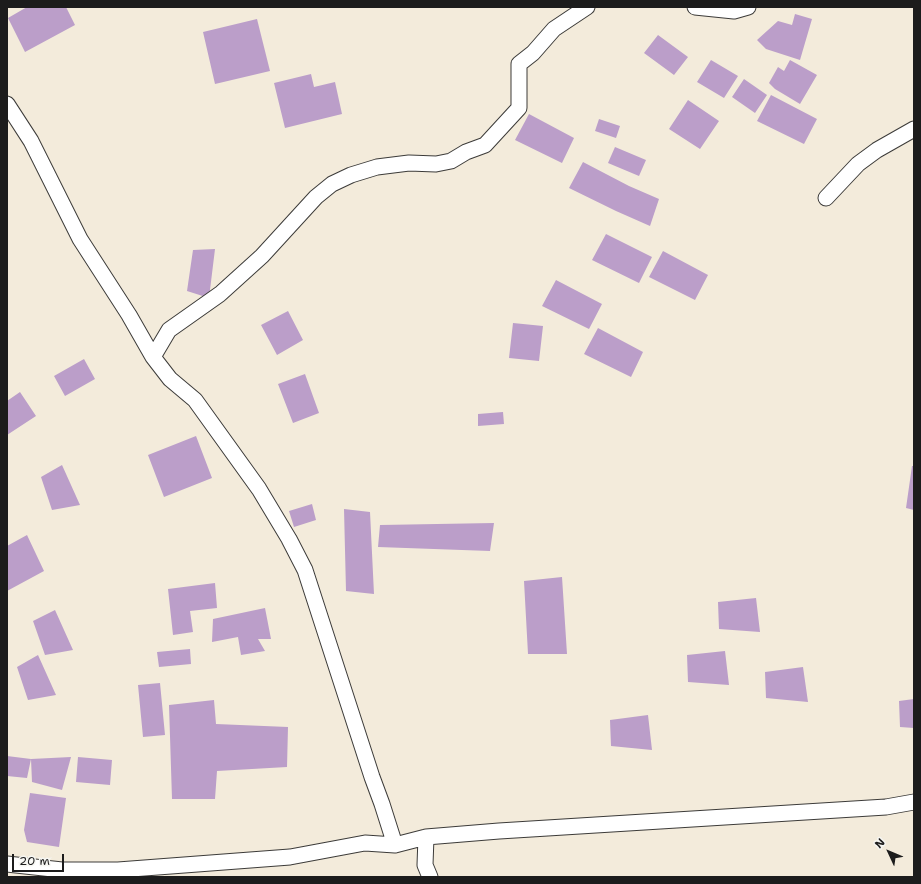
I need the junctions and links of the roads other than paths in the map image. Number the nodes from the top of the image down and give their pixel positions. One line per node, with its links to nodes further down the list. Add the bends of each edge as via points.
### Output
1 (587, 7): 7 (street, via 554,29 533,53 519,64 519,108 485,146 466,152 451,161 377,167 332,184 316,197 262,256 220,294 170,330)
2 (695, 7): 3 (street, via 734,11)
3 (748, 7)
4 (7, 104): 7 (street, via 31,141 80,239)
5 (914, 129): 6 (street, via 858,164)
6 (826, 198)
7 (153, 357): 10 (street, via 170,379 195,400 259,489 305,570)
8 (914, 802): 9 (street, via 886,807)
9 (426, 837): 10 (street); 12 (street, via 425,865)
10 (396, 845): 11 (street, via 365,843 290,857 118,870 62,870)
11 (7, 864)
12 (430, 877)

